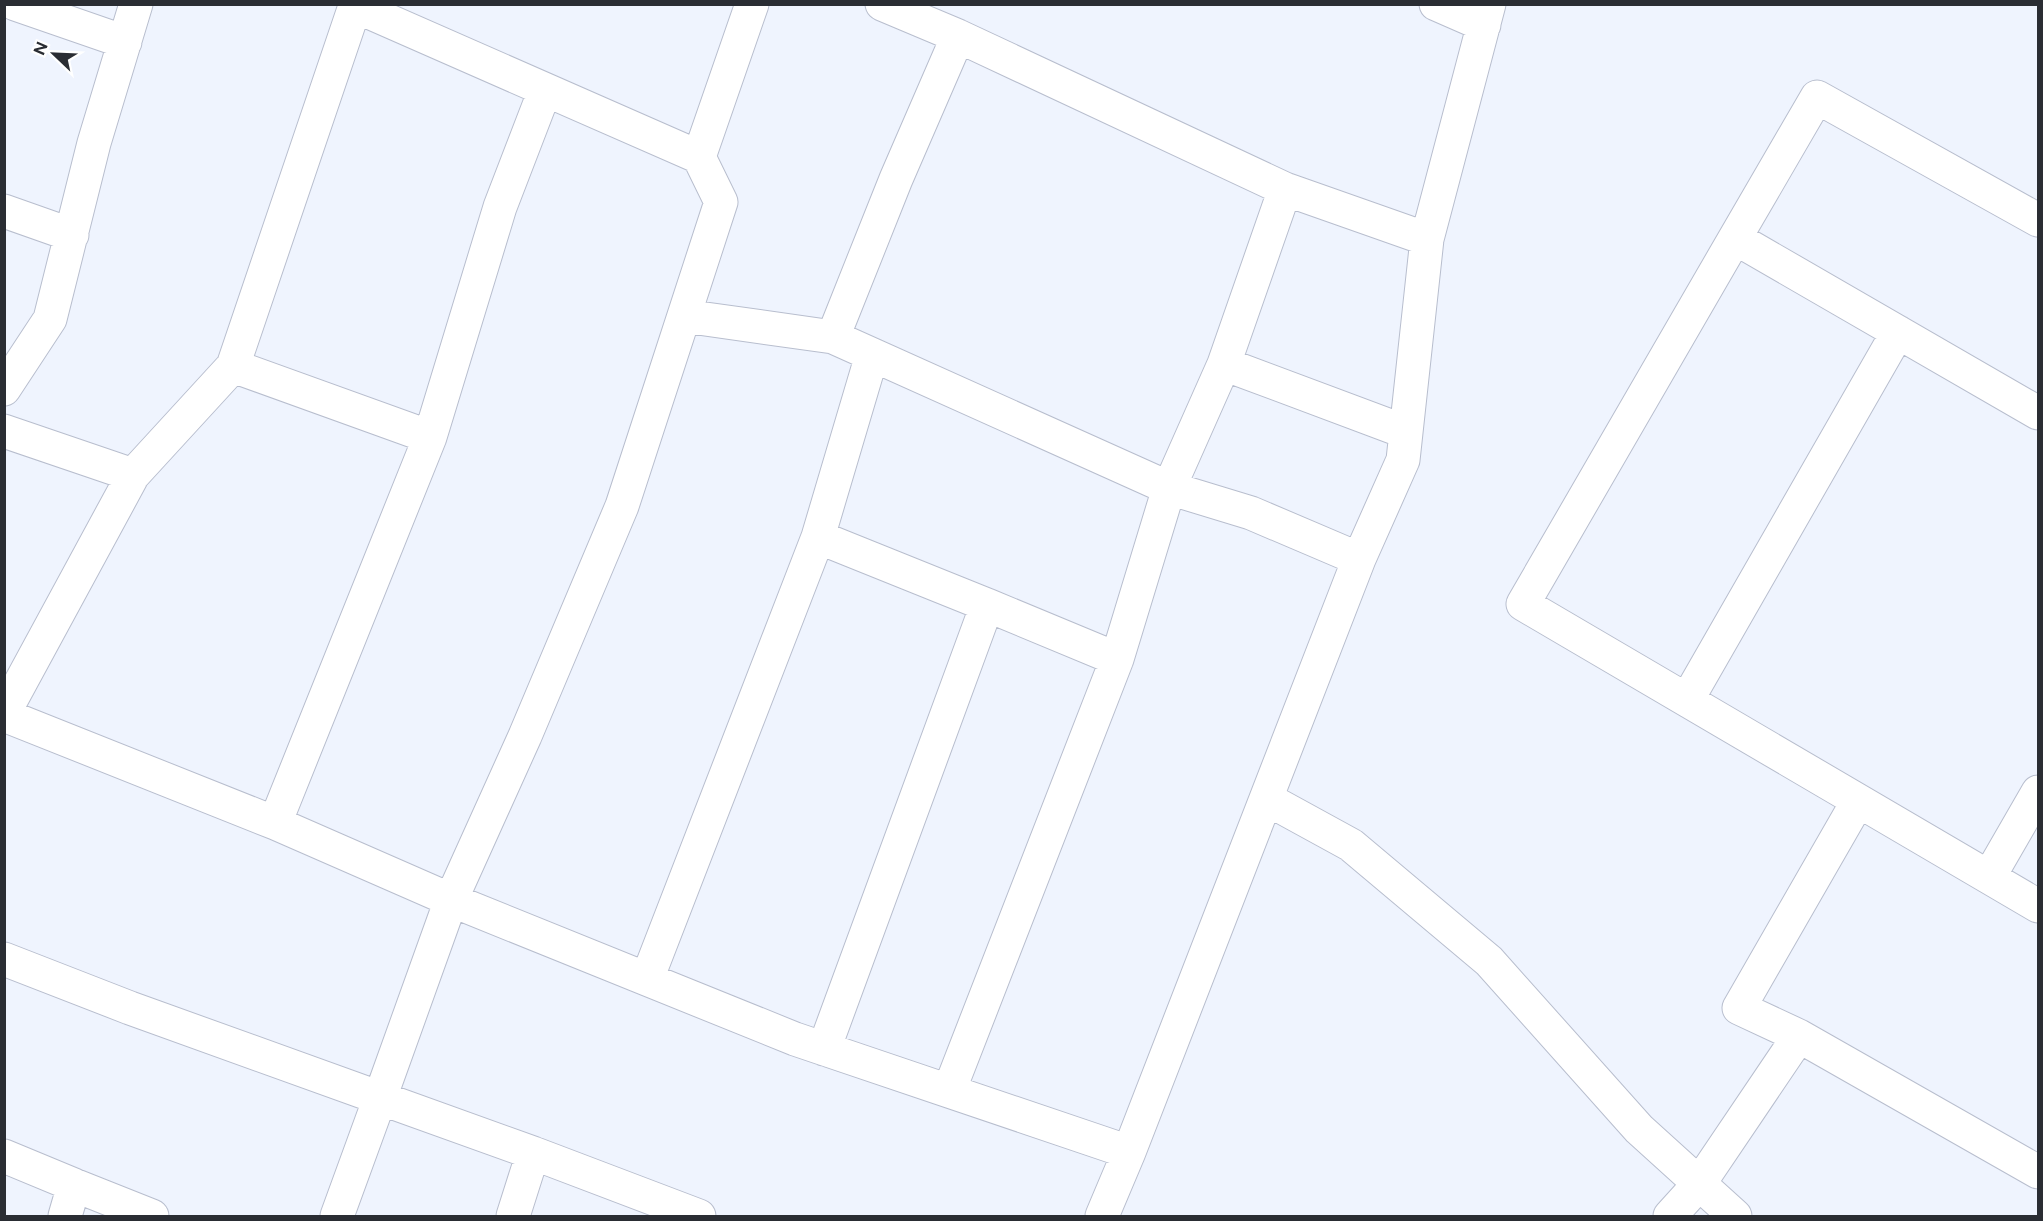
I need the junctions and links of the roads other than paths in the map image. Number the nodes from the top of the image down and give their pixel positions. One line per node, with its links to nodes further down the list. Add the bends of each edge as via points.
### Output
1 (15, 4): 9 (street)
2 (136, 4): 9 (street)
3 (752, 4): 11 (street)
4 (882, 4): 8 (street)
5 (1436, 4): 7 (street)
6 (353, 5): 10 (street); 23 (street)
7 (1486, 15): 17 (street)
8 (958, 36): 12 (street); 20 (street)
9 (125, 42): 15 (street, via 94,142)
10 (545, 90): 11 (street); 28 (street, via 500,207)
11 (699, 157): 18 (street, via 721,202)
12 (1285, 189): 17 (street); 22 (street)
13 (4, 211): 15 (street)
14 (2038, 220): 16 (street, via 1817,98)
15 (72, 235): 24 (street, via 50,319)
16 (1735, 238): 19 (street); 35 (street, via 1524,604)
17 (1427, 239): 27 (street)
18 (684, 316): 20 (street); 42 (street, via 622,506)
19 (1899, 332): 25 (street); 35 (street)
20 (833, 338): 21 (street)
21 (872, 355): 30 (street); 31 (street)
22 (1224, 364): 27 (street); 30 (street)
23 (232, 366): 28 (street); 29 (street)
24 (4, 389)
25 (2038, 413)
26 (4, 431): 29 (street)
27 (1406, 432): 32 (street, via 1403,460)
28 (430, 437): 40 (street)
29 (133, 475): 36 (street)
30 (1169, 488): 32 (street, via 1251,513); 34 (street)
31 (818, 537): 33 (street); 45 (street)
32 (1359, 559): 38 (street)
33 (987, 605): 34 (street); 47 (street)
34 (1117, 660): 48 (street)
35 (1687, 700): 39 (street)
36 (4, 714): 40 (street)
37 (2038, 792): 41 (street)
38 (1267, 799): 50 (street); 54 (street, via 1351,846 1489,960 1639,1129)
39 (1858, 801): 41 (street); 46 (street, via 1739,1008)
40 (275, 823): 42 (street)
41 (1989, 878): 43 (street)
42 (451, 900): 45 (street); 49 (street)
43 (2038, 906)
44 (4, 959): 49 (street)
45 (647, 979): 47 (street)
46 (1799, 1036): 53 (street); 54 (street)
47 (824, 1049): 48 (street)
48 (949, 1091): 50 (street)
49 (380, 1098): 51 (street); 58 (street)
50 (1129, 1152): 61 (street)
51 (533, 1153): 59 (street); 60 (street)
52 (4, 1156): 55 (street)
53 (2038, 1172)
54 (1699, 1184): 62 (street); 63 (street)
55 (74, 1185): 56 (street); 57 (street)
56 (65, 1216)
57 (152, 1216)
58 (337, 1216)
59 (513, 1216)
60 (699, 1216)
61 (1102, 1216)
62 (1670, 1216)
63 (1735, 1216)

